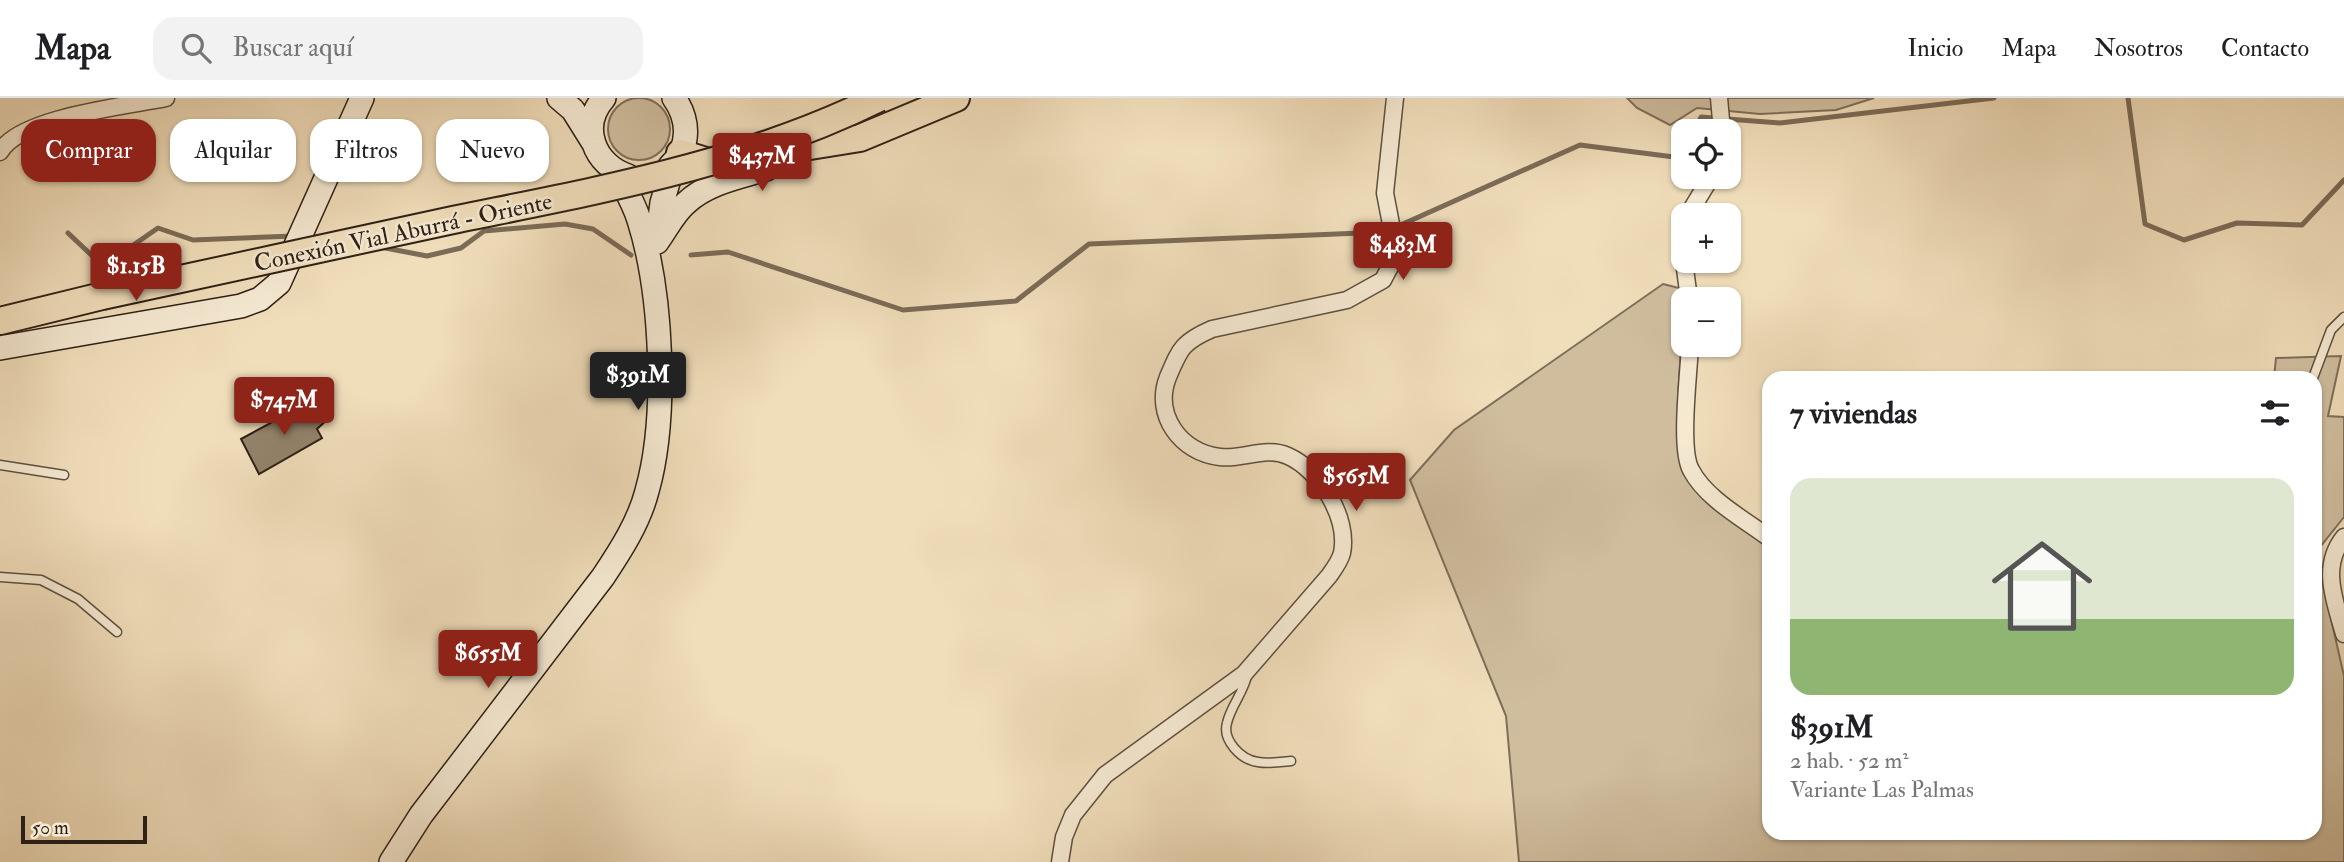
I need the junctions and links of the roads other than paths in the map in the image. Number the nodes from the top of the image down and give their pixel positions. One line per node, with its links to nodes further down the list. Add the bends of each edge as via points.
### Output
1 (166, 98): 11 (street, via 48,123 19,134)
2 (362, 98): 18 (main road, via 309,222 272,292 241,306)
3 (559, 98): 10 (main road, via 573,110)
4 (604, 98): 10 (main road, via 593,117)
5 (674, 98): 12 (main road, via 686,124)
6 (879, 98): 17 (main road, Conexión Vial Aburrá - Oriente, bridge, via 747,152 631,185)
7 (956, 98): 9 (main road)
8 (1395, 98): 28 (street, via 1385,193 1395,245 1383,281 1360,296 1196,336 1181,346 1164,386 1165,415 1172,430 1196,452 1221,458 1272,452 1288,456 1317,479 1339,521 1342,550 1334,570)
9 (860, 138): 12 (main road, via 722,166); 14 (main road, via 704,190 684,204)
10 (593, 142): 13 (main road, via 601,159)
11 (0, 152)
12 (677, 158): 13 (main road, via 646,176); 14 (main road, via 662,203)
13 (616, 172): 15 (main road, via 639,219)
14 (657, 242): 15 (main road)
15 (652, 282): 30 (main road, via 658,442 647,494 625,543 421,815)
16 (2344, 317): 20 (lane, via 2331,330)
17 (0, 320)
18 (0, 348)
19 (1689, 357): 23 (street, via 1689,468 1702,485)
20 (2316, 371)
21 (0, 465): 22 (lane)
22 (64, 475)
23 (1762, 532)
24 (2344, 537): 27 (street, via 2331,560 2329,577)
25 (0, 577): 26 (lane, via 41,580 78,599)
26 (117, 632)
27 (2344, 634)
28 (1249, 669): 29 (lane, via 1245,688 1227,720 1228,740 1245,758 1256,762); 31 (street, via 1105,775 1073,815)
29 (1291, 761)
30 (391, 862)
31 (1060, 862)

